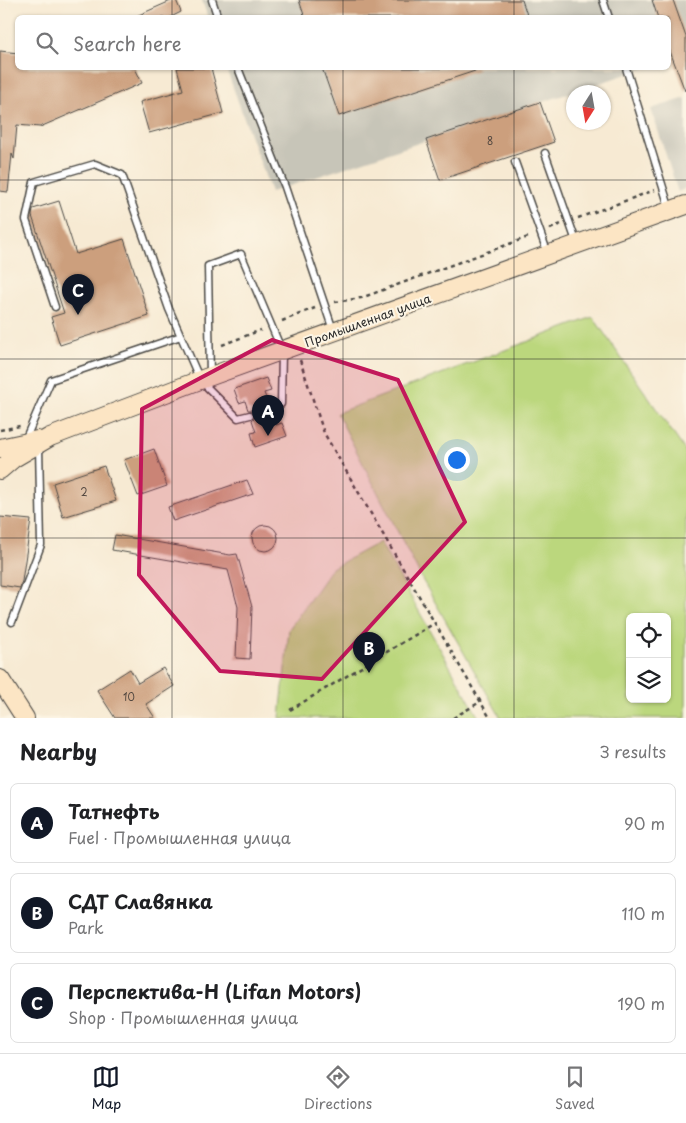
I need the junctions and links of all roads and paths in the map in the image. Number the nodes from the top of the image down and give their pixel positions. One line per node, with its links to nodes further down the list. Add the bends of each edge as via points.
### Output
1 (212, 0): 3 (lane)
2 (603, 0): 4 (lane)
3 (217, 15)
4 (608, 15)
5 (239, 70): 15 (lane, via 285,187)
6 (627, 70): 9 (lane)
7 (545, 153): 11 (lane)
8 (515, 162): 12 (lane)
9 (663, 187): 10 (lane); 11 (path)
10 (678, 208): 13 (main road, Промышленная улица)
11 (569, 222): 12 (path); 13 (lane)
12 (540, 232): 14 (lane); 15 (path, via 361,298)
13 (577, 245): 14 (main road, Промышленная улица)
14 (548, 255): 19 (main road, Промышленная улица)
15 (324, 304): 17 (path); 19 (lane)
16 (55, 307): 20 (lane, via 26,220 34,182 95,164 122,175)
17 (282, 321)
18 (261, 330): 21 (path)
19 (334, 333): 22 (main road, Промышленная улица)
20 (180, 336): 23 (lane); 27 (lane, via 52,380)
21 (222, 346)
22 (289, 349): 23 (main road, Промышленная улица); 23 (lane, via 241,254 208,266); 24 (lane, via 281,404); 31 (path, via 324,433)
23 (205, 379): 25 (lane, via 238,418); 27 (main road, Промышленная улица)
24 (270, 408)
25 (250, 415)
26 (0, 430): 27 (path)
27 (35, 437): 28 (main road); 29 (main road); 30 (lane, via 41,545)
28 (0, 448)
29 (0, 470)
30 (12, 622)
31 (434, 623): 33 (path); 34 (path)
32 (0, 679): 35 (main road)
33 (480, 702): 36 (path); 37 (path)
34 (290, 710)
35 (25, 718)
36 (453, 718)
37 (490, 718)

